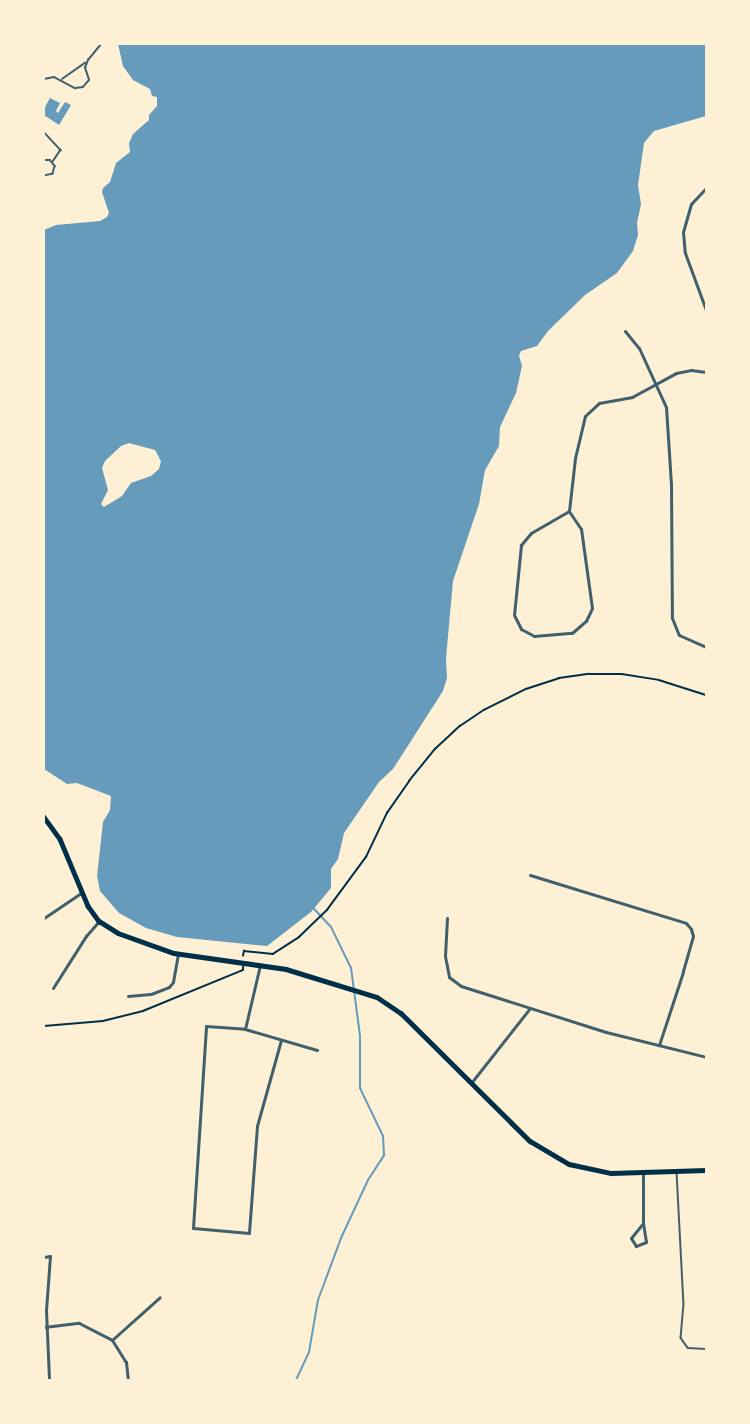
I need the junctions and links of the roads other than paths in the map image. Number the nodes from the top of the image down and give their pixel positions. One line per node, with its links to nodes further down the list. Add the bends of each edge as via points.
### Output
1 (101, 44): 2 (lane)
2 (88, 60): 4 (lane); 4 (lane, via 85,68 89,80 83,87 75,88)
3 (44, 79): 4 (lane)
4 (61, 79)
5 (44, 132): 7 (lane, via 61,150)
6 (44, 160): 7 (lane)
7 (53, 162): 8 (lane, via 54,172)
8 (44, 176)
9 (706, 188): 10 (street, via 691,204 683,232 685,253)
10 (706, 310)
11 (625, 331): 13 (street, via 639,348)
12 (706, 372): 13 (street, via 676,373)
13 (655, 384): 14 (street, via 633,397 599,404 585,416); 15 (street, via 666,407 669,429 672,618 686,640)
14 (568, 511): 14 (street, via 581,529 592,608 586,621 572,633 534,636 521,629 514,615 521,545 531,533)
15 (706, 647)
16 (44, 817): 18 (main road, via 60,839)
17 (530, 875): 29 (street, via 686,923 691,929 693,936)
18 (81, 893): 19 (street); 21 (main road)
19 (44, 918)
20 (447, 918): 26 (street, via 446,956 453,982)
21 (99, 921): 22 (main road, via 130,938); 24 (street)
22 (178, 954): 23 (main road); 25 (street, via 169,987 152,994)
23 (260, 965): 27 (street); 32 (main road, via 286,969 383,1000)
24 (53, 988)
25 (128, 996)
26 (530, 1008): 29 (street); 32 (street)
27 (245, 1029): 28 (street); 28 (street, via 207,1027 193,1228 249,1233 257,1126)
28 (281, 1040): 30 (street)
29 (659, 1045): 31 (street)
30 (317, 1050)
31 (706, 1057)
32 (471, 1083): 35 (main road, via 530,1141 556,1158 598,1172)
33 (706, 1170): 34 (main road)
34 (677, 1171): 35 (main road); 41 (lane, via 684,1304 681,1338 688,1348)
35 (643, 1172): 36 (street)
36 (643, 1223): 36 (street, via 646,1242 636,1246 631,1238)
37 (44, 1257): 39 (street, via 51,1256)
38 (160, 1298): 40 (street)
39 (45, 1327): 40 (street, via 79,1323); 42 (street)
40 (112, 1340): 43 (street, via 126,1362)
41 (706, 1349)
42 (49, 1380)
43 (129, 1380)

